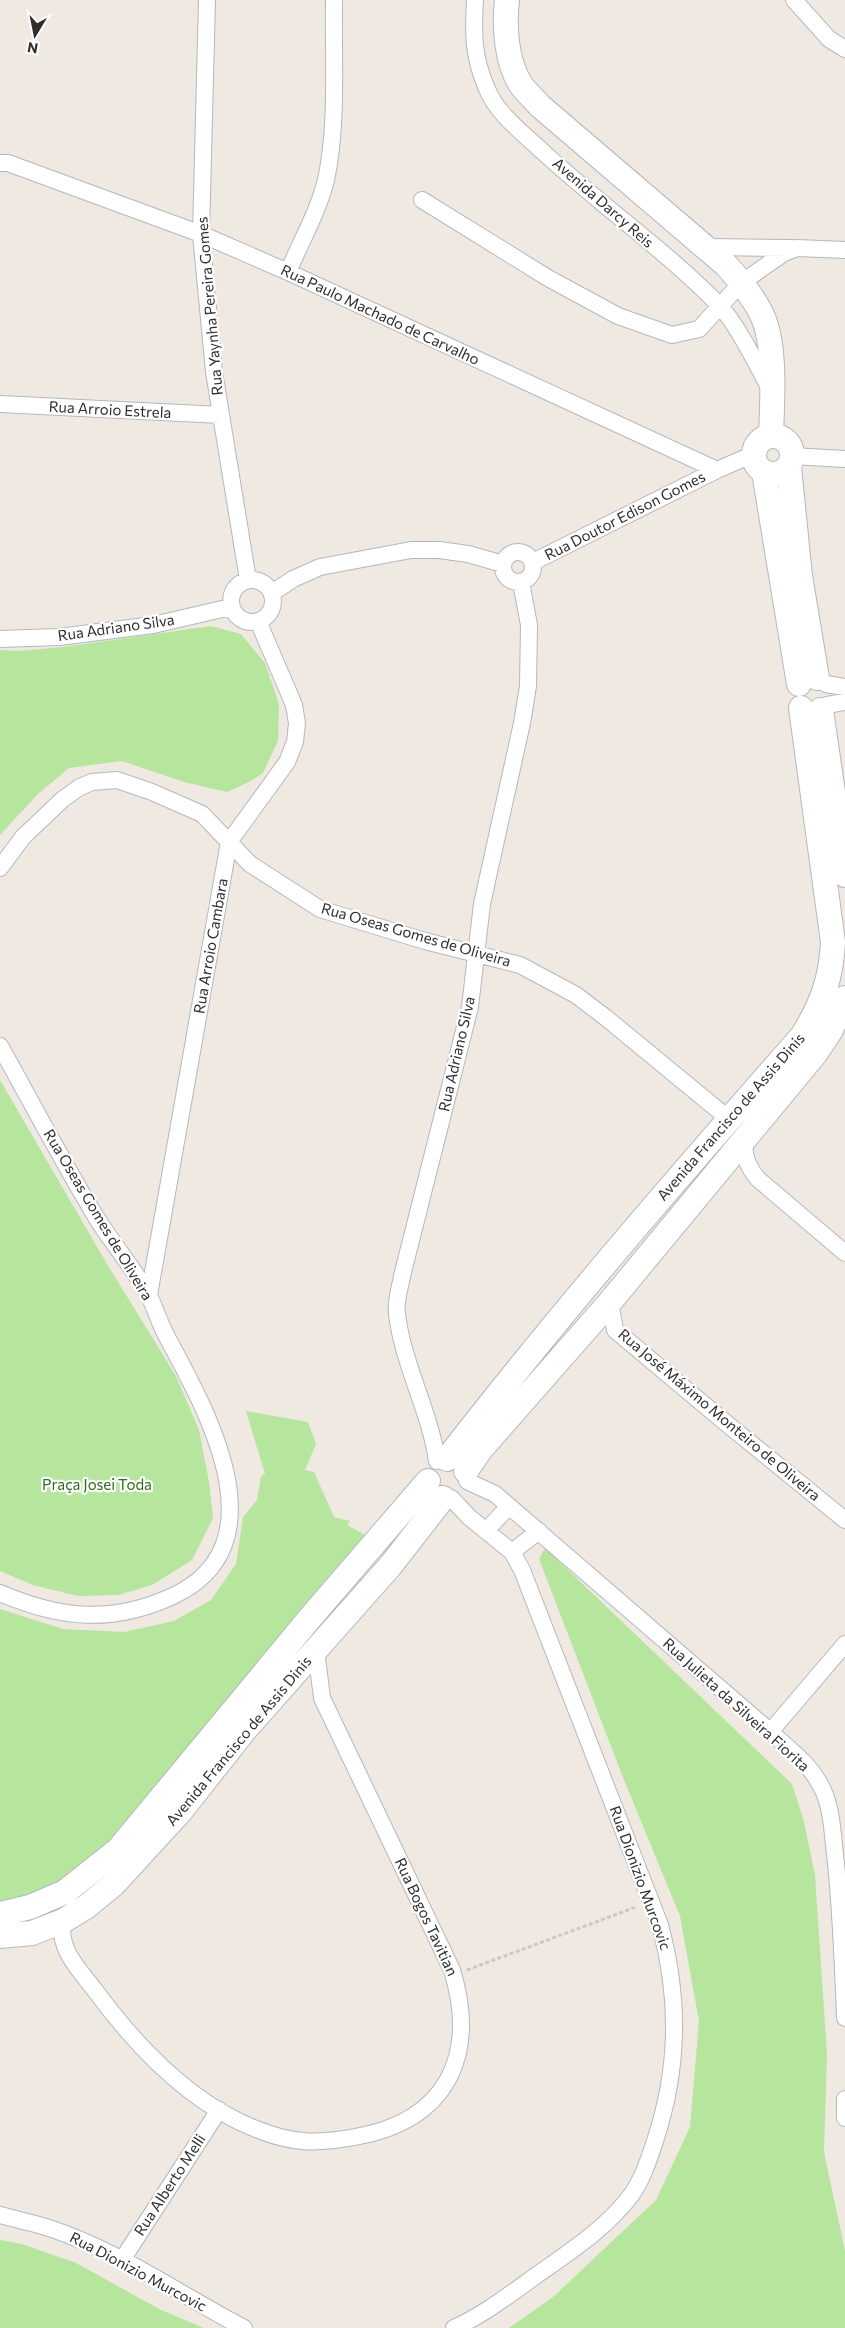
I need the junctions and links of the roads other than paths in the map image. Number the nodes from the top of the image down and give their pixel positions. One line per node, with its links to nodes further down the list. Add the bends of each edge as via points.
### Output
1 (207, 0): 9 (street, Rua Yaynha Pereira Gomes)
2 (334, 0): 13 (street, via 332,131 326,180 314,217)
3 (475, 0): 15 (street, Avenida Darcy Reis, via 473,37 478,64 488,91 499,107 558,166)
4 (507, 0): 10 (main road, Avenida Darcy Reis, via 505,15 510,57 521,85 540,106)
5 (794, 0): 6 (street, via 829,40)
6 (845, 49)
7 (0, 163): 9 (street, Rua Paulo Machado de Carvalho, via 8,163)
8 (422, 200): 15 (street, via 548,278 647,328 672,335 699,329)
9 (201, 234): 13 (street, Rua Paulo Machado de Carvalho); 18 (street, Rua Yaynha Pereira Gomes)
10 (707, 247): 11 (street); 14 (main road, Avenida Darcy Reis)
11 (797, 248): 12 (street); 14 (street, via 767,264)
12 (845, 250)
13 (288, 272): 23 (street, Rua Paulo Machado de Carvalho)
14 (742, 283): 15 (street); 16 (main road, Avenida Darcy Reis, via 761,313 771,345)
15 (720, 307): 16 (street, Avenida Darcy Reis)
16 (771, 391): 19 (main road, Avenida Darcy Reis)
17 (0, 404): 18 (street, Rua Arroio Estrela)
18 (220, 415): 26 (street, Rua Yaynha Pereira Gomes)
19 (771, 436): 21 (main road, via 786,442); 22 (main road, via 757,444)
20 (845, 459): 21 (street)
21 (790, 461): 22 (main road, via 782,472 773,475); 32 (main road, Avenida Francisco de Assis Dinis, via 800,576)
22 (759, 463): 23 (street); 32 (main road, Avenida Francisco de Assis Dinis)
23 (717, 470): 24 (street, Rua Doutor Edison Gomes)
24 (533, 562): 25 (street, via 518,552 509,556); 27 (street, via 529,578)
25 (504, 564): 27 (street, via 505,574 512,581); 28 (street, via 449,552 411,550 320,568 293,579)
26 (248, 580): 28 (street, via 262,582); 29 (street, via 237,585 231,595)
27 (521, 582): 36 (street, Rua Adriano Silva, via 529,625 528,686 482,904)
28 (272, 593): 30 (street, via 273,604 268,615)
29 (231, 607): 30 (street, via 237,617 247,622); 31 (street, Rua Adriano Silva, via 153,625 59,637)
30 (258, 621): 33 (street, Rua Arroio Cambara, via 294,705 295,742 287,762)
31 (0, 639)
32 (823, 695): 35 (main road, Avenida Francisco de Assis Dinis); 39 (main road, Avenida Francisco de Assis Dinis, via 832,967 826,990 803,1035)
33 (229, 842): 34 (street, Rua Oseas Gomes de Oliveira, via 202,814 190,807 117,780 104,780 80,787 62,799 23,837); 36 (street, Rua Oseas Gomes de Oliveira, via 250,864 320,909); 42 (street, Rua Arroio Cambara)
34 (0, 868)
35 (845, 875)
36 (475, 954): 39 (street, Rua Oseas Gomes de Oliveira, via 520,965 576,995); 44 (street, Rua Adriano Silva, via 470,1007 402,1276 396,1312 404,1348)
37 (845, 998): 40 (main road, Avenida Francisco de Assis Dinis, via 831,1030 815,1054)
38 (0, 1046): 42 (street, Rua Oseas Gomes de Oliveira, via 96,1217)
39 (729, 1119): 44 (main road, Avenida Francisco de Assis Dinis, via 568,1309)
40 (744, 1138): 41 (street, via 748,1166 758,1180); 43 (main road, Avenida Francisco de Assis Dinis)
41 (845, 1253)
42 (149, 1295): 50 (street, Rua Oseas Gomes de Oliveira, via 158,1320 215,1432 229,1483 227,1533 219,1554 186,1589 128,1612 67,1614)
43 (610, 1302): 44 (main road, Avenida Francisco de Assis Dinis, via 482,1449); 46 (street, Rua José Máximo Monteiro de Oliveira, via 615,1330)
44 (449, 1478): 45 (street, Rua Julieta da Silveira Fiorita, via 495,1494); 47 (street, Rua Dionizio Murcovic); 52 (main road, Avenida Francisco de Assis Dinis, via 390,1564); 54 (main road, Avenida Francisco de Assis Dinis, via 310,1618 118,1850 65,1892 30,1907)
45 (509, 1506): 47 (street); 48 (street, Rua Julieta da Silveira Fiorita)
46 (845, 1520)
47 (486, 1531): 49 (street, Rua Dionizio Murcovic)
48 (539, 1531): 49 (street); 53 (street, Rua Julieta da Silveira Fiorita)
49 (512, 1552): 64 (street, Rua Dionizio Murcovic, via 536,1602 660,1925 673,1977 674,2039 662,2119 648,2163 633,2193 607,2221 572,2250 514,2292)
50 (0, 1593)
51 (845, 1644): 53 (street)
52 (316, 1650): 55 (main road, Avenida Francisco de Assis Dinis, via 180,1812 114,1884); 59 (street, Rua Bogos Tavitian, via 322,1698 454,1975 461,2003 461,2028 453,2070 433,2101 416,2116 369,2135 308,2143 256,2129)
53 (770, 1732): 57 (street, Rua Julieta da Silveira Fiorita, via 807,1765 818,1780 828,1806 842,1915)
54 (0, 1914)
55 (63, 1921): 56 (main road, Avenida Francisco de Assis Dinis, via 32,1933); 59 (street, Rua Bogos Tavitian, via 63,1946 116,2019 178,2081)
56 (0, 1936)
57 (845, 2018)
58 (845, 2099): 60 (street)
59 (218, 2110): 62 (street, Rua Alberto Melli)
60 (845, 2118)
61 (0, 2216): 62 (street, Rua Dionizio Murcovic, via 51,2228)
62 (122, 2260): 63 (street, Rua Dionizio Murcovic)
63 (244, 2328)
64 (454, 2328)

